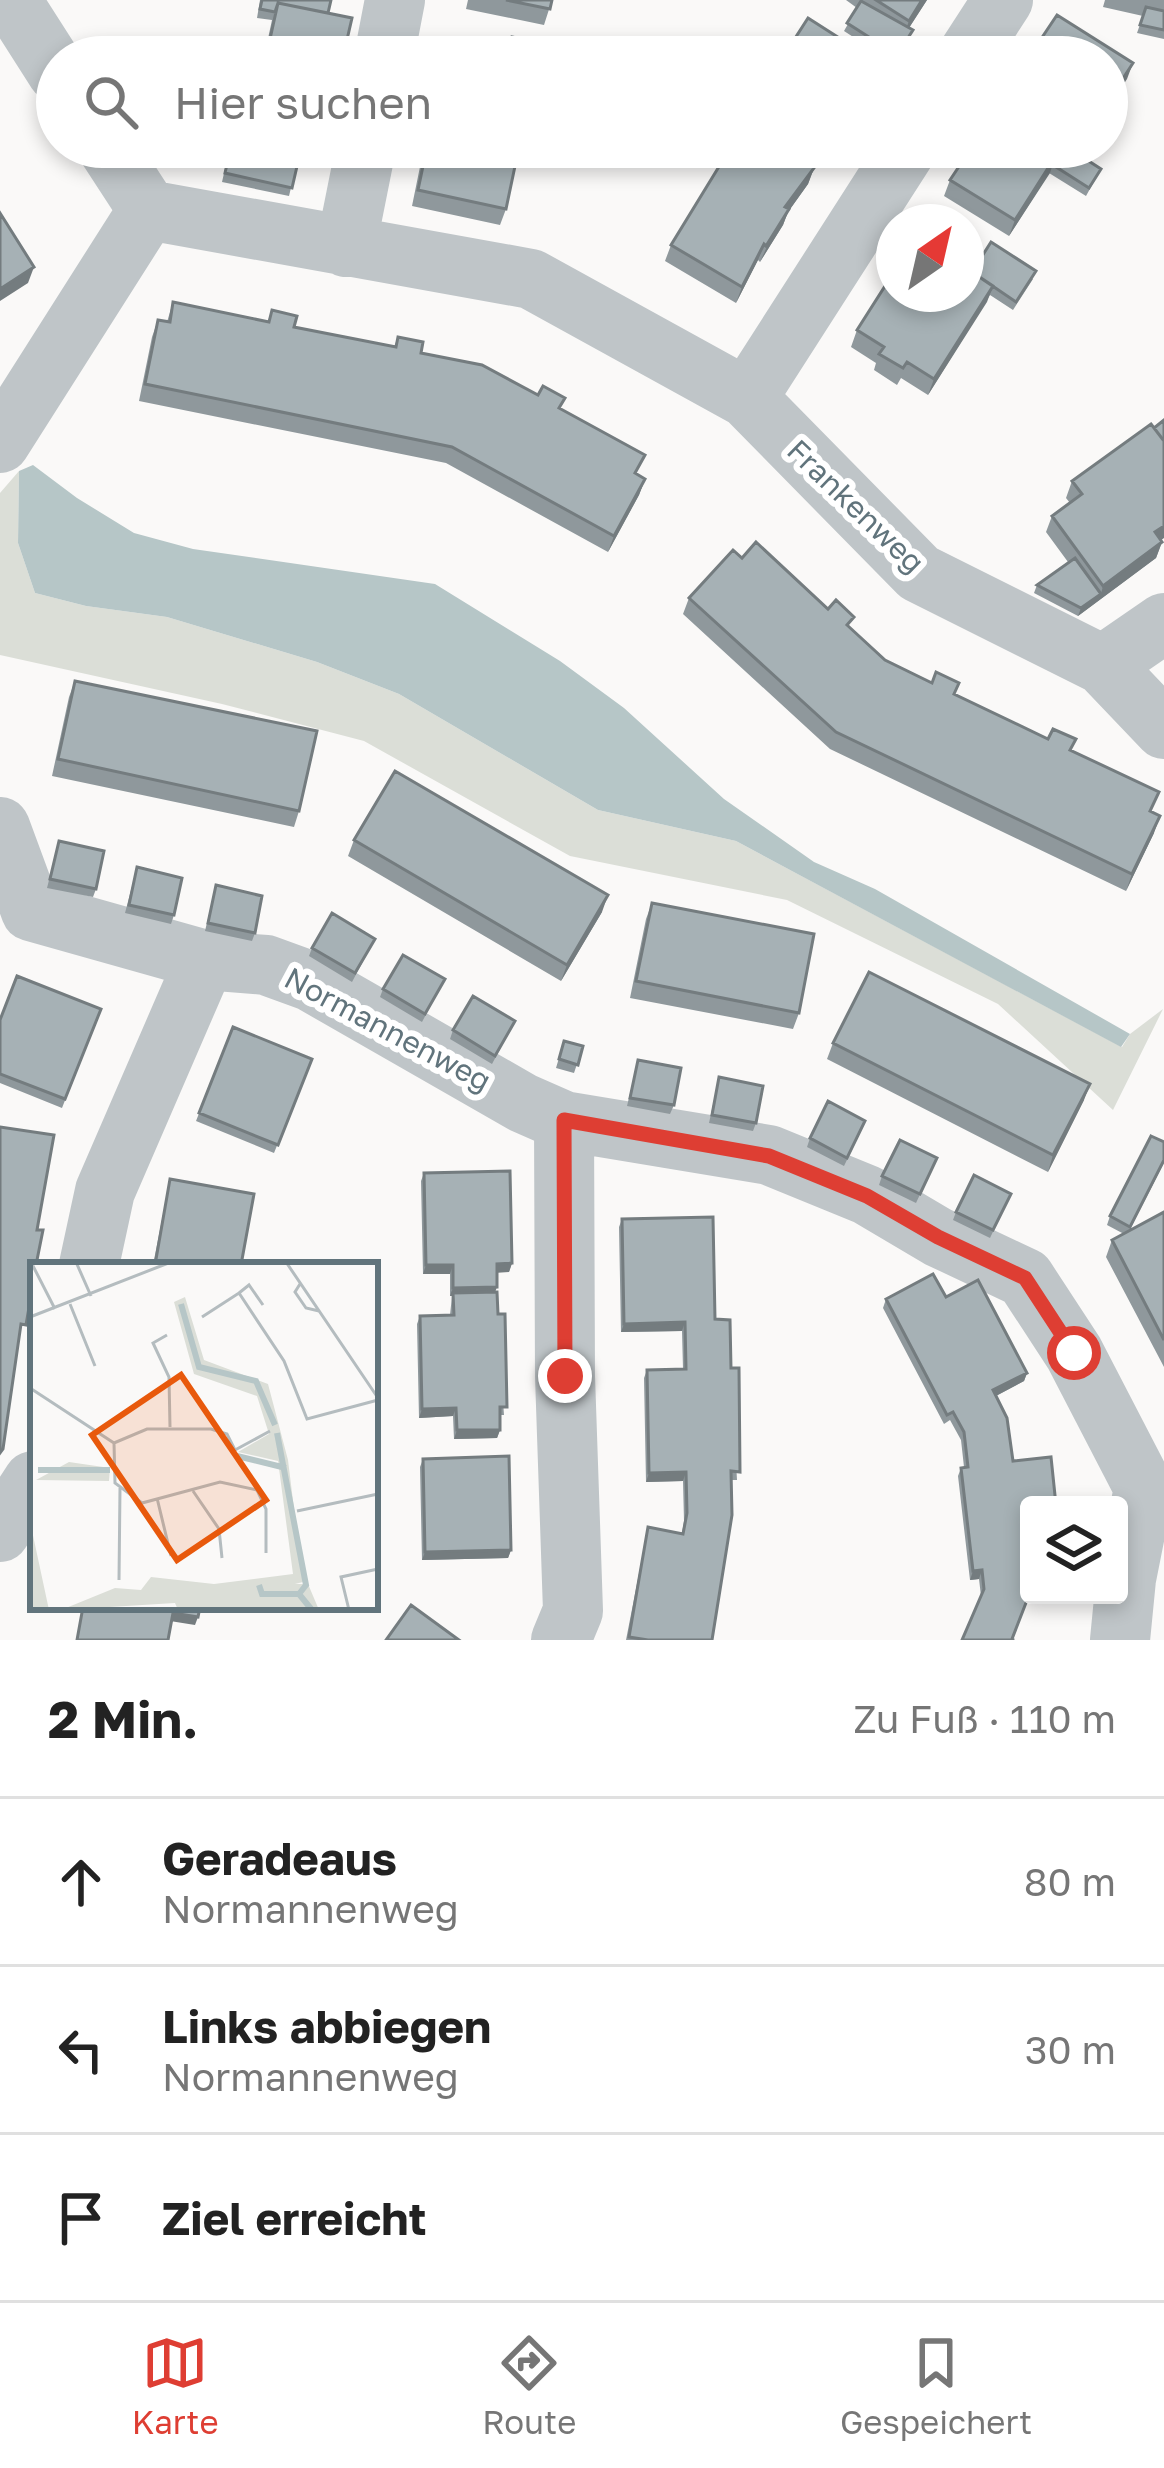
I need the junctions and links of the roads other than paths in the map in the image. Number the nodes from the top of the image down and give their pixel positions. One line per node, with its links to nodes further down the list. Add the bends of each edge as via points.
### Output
1 (10, 0): 6 (street)
2 (395, 0): 4 (street)
3 (1003, 0): 5 (street)
4 (388, 36)
5 (980, 36)
6 (36, 40)
7 (121, 168): 10 (street)
8 (362, 168): 11 (street)
9 (895, 168): 12 (street)
10 (148, 210): 11 (street, Frankenweg); 13 (street)
11 (346, 247): 12 (street, Frankenweg, via 531,279)
12 (747, 398): 15 (street, Frankenweg, via 920,573)
13 (0, 443)
14 (1164, 622): 15 (street)
15 (1103, 665): 16 (street, Frankenweg)
16 (1164, 729)
17 (0, 827): 18 (street, Normannenweg, via 31,911)
18 (205, 960): 19 (street, Normannenweg, via 266,965 310,981); 20 (street, via 105,1191)
19 (564, 1120): 23 (street, via 573,1611); 24 (street, Normannenweg, via 769,1156 867,1196 1025,1278 1144,1488)
20 (90, 1262)
21 (30, 1486): 22 (street)
22 (0, 1532)
23 (561, 1640)
24 (1120, 1640)

